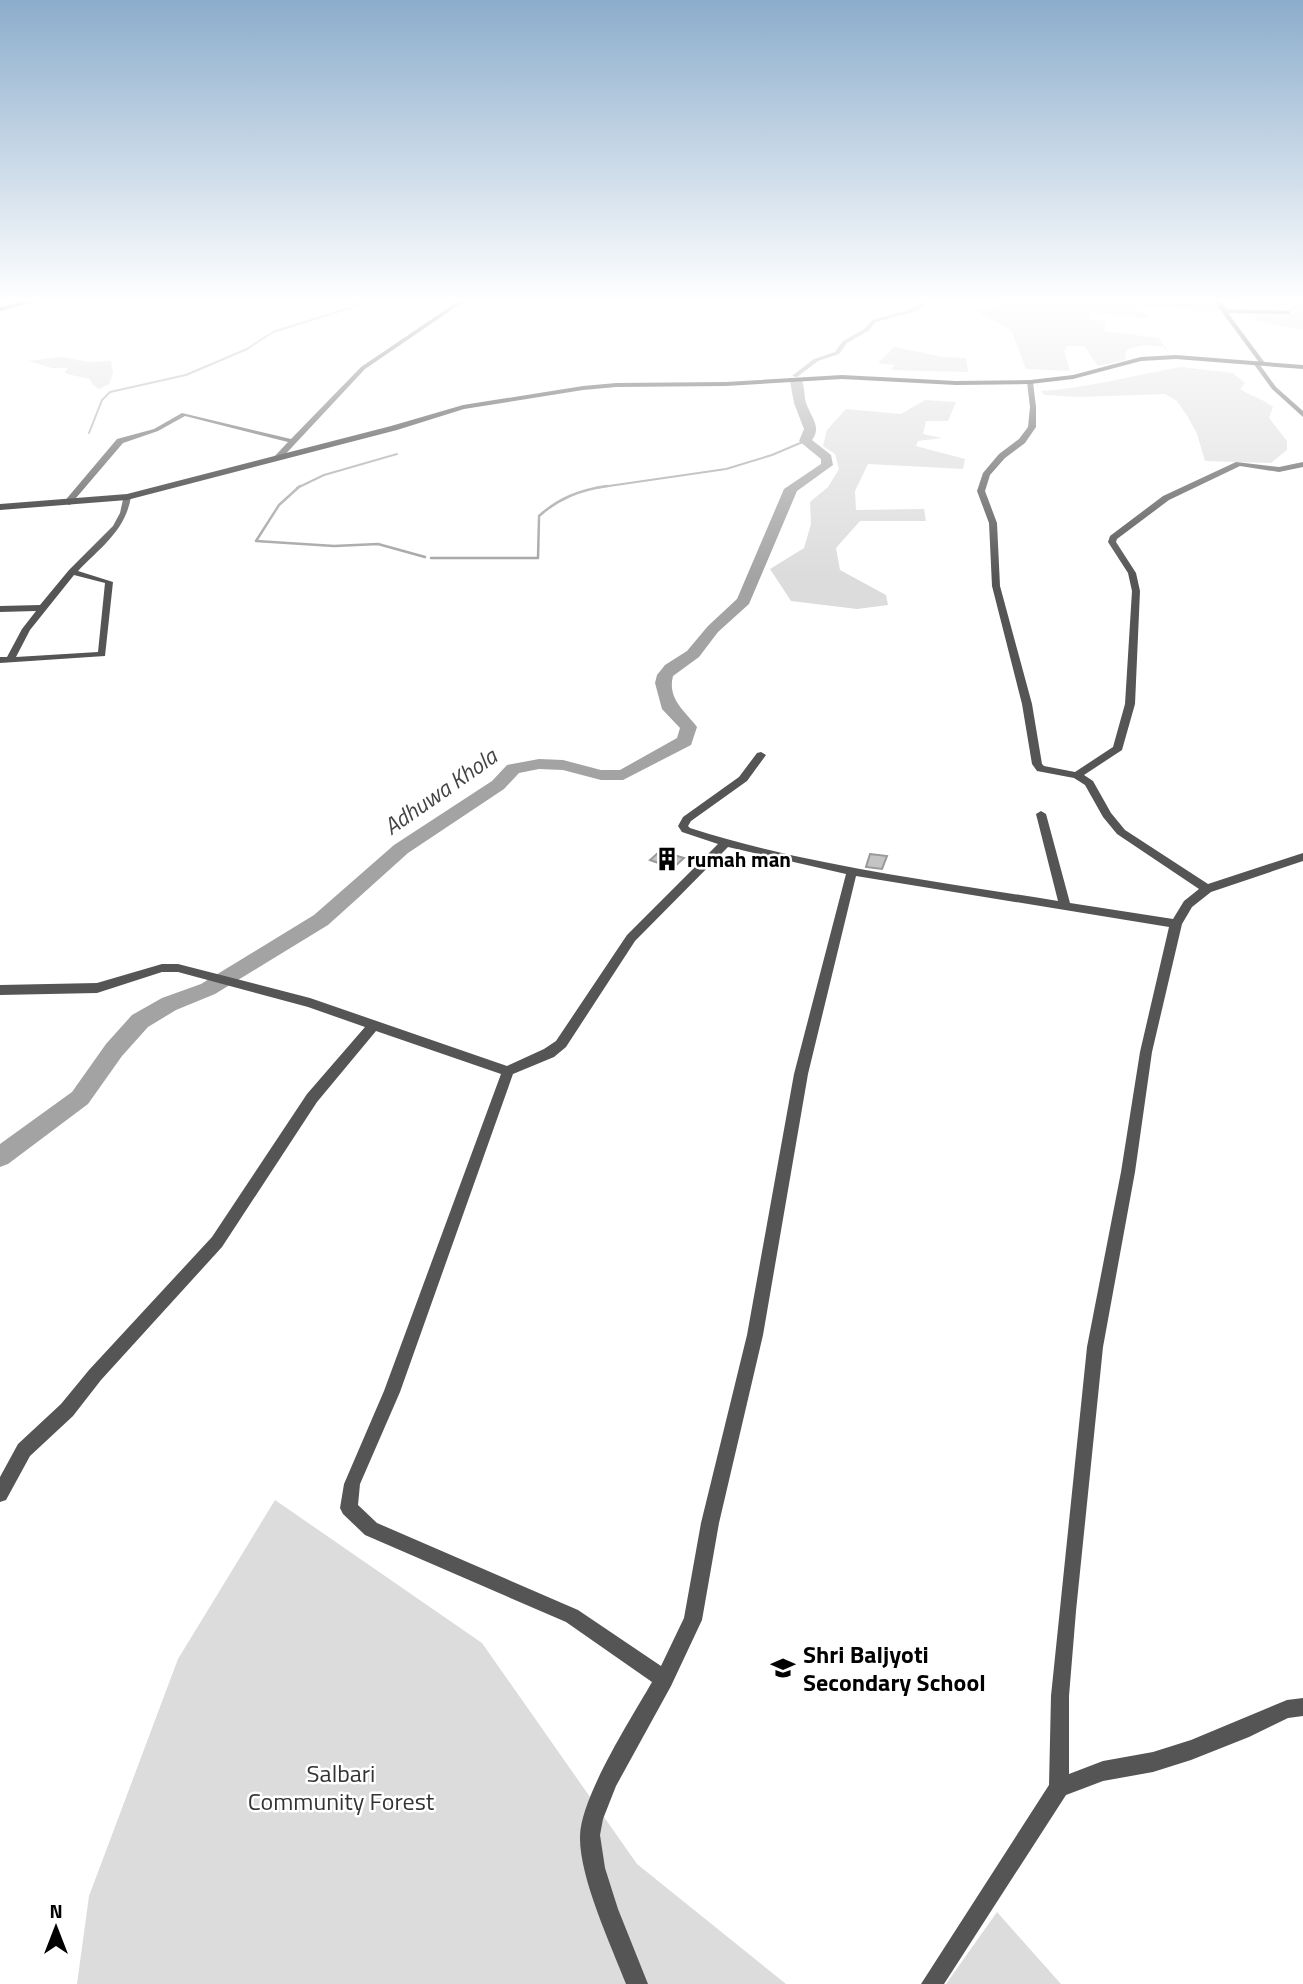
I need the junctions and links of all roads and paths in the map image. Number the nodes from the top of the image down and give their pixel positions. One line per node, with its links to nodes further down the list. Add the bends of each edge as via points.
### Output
1 (342, 393): 6 (street)
2 (554, 393): 7 (street, via 463,407)
3 (1031, 393): 17 (street, via 1032,428 986,475 981,491 993,523 996,586 1027,704 1037,764 1041,769)
4 (1281, 393): 5 (street)
5 (1303, 415)
6 (291, 441): 7 (street); 10 (street, via 184,414 156,430 120,441)
7 (277, 458): 9 (street)
8 (1303, 464): 17 (street, via 1261,470 1239,464 1166,498 1113,538 1136,591 1130,704 1118,748)
9 (127, 496): 10 (street); 12 (street, via 116,527)
10 (67, 503): 11 (street)
11 (0, 507)
12 (72, 572): 13 (street); 15 (street, via 109,582 102,654)
13 (43, 608): 14 (street); 15 (street)
14 (0, 609)
15 (5, 660)
16 (761, 755): 19 (street, via 743,779 687,818 683,826)
17 (1077, 775): 22 (street, via 1097,794 1121,832)
18 (1041, 814): 23 (street)
19 (726, 843): 21 (street); 27 (street, via 631,938 561,1044)
20 (1303, 857): 22 (street)
21 (852, 872): 23 (street); 29 (street, via 801,1074 755,1335 710,1523 693,1620)
22 (1207, 889): 24 (street, via 1188,904)
23 (1065, 905): 24 (street)
24 (1176, 923): 31 (street, via 1146,1052 1095,1348 1060,1696)
25 (0, 990): 26 (street, via 97,988 162,968 178,968 310,1003)
26 (373, 1026): 27 (street); 28 (street, via 312,1098 217,1242 67,1410 24,1450)
27 (508, 1071): 29 (street, via 392,1392 352,1484 349,1508 372,1529 572,1616)
28 (0, 1494)
29 (664, 1679): 32 (street, via 600,1798 590,1834 596,1868)
30 (1303, 1707): 31 (street, via 1287,1709 1191,1750 1103,1770)
31 (1059, 1788): 33 (street)
32 (637, 1984)
33 (932, 1984)

